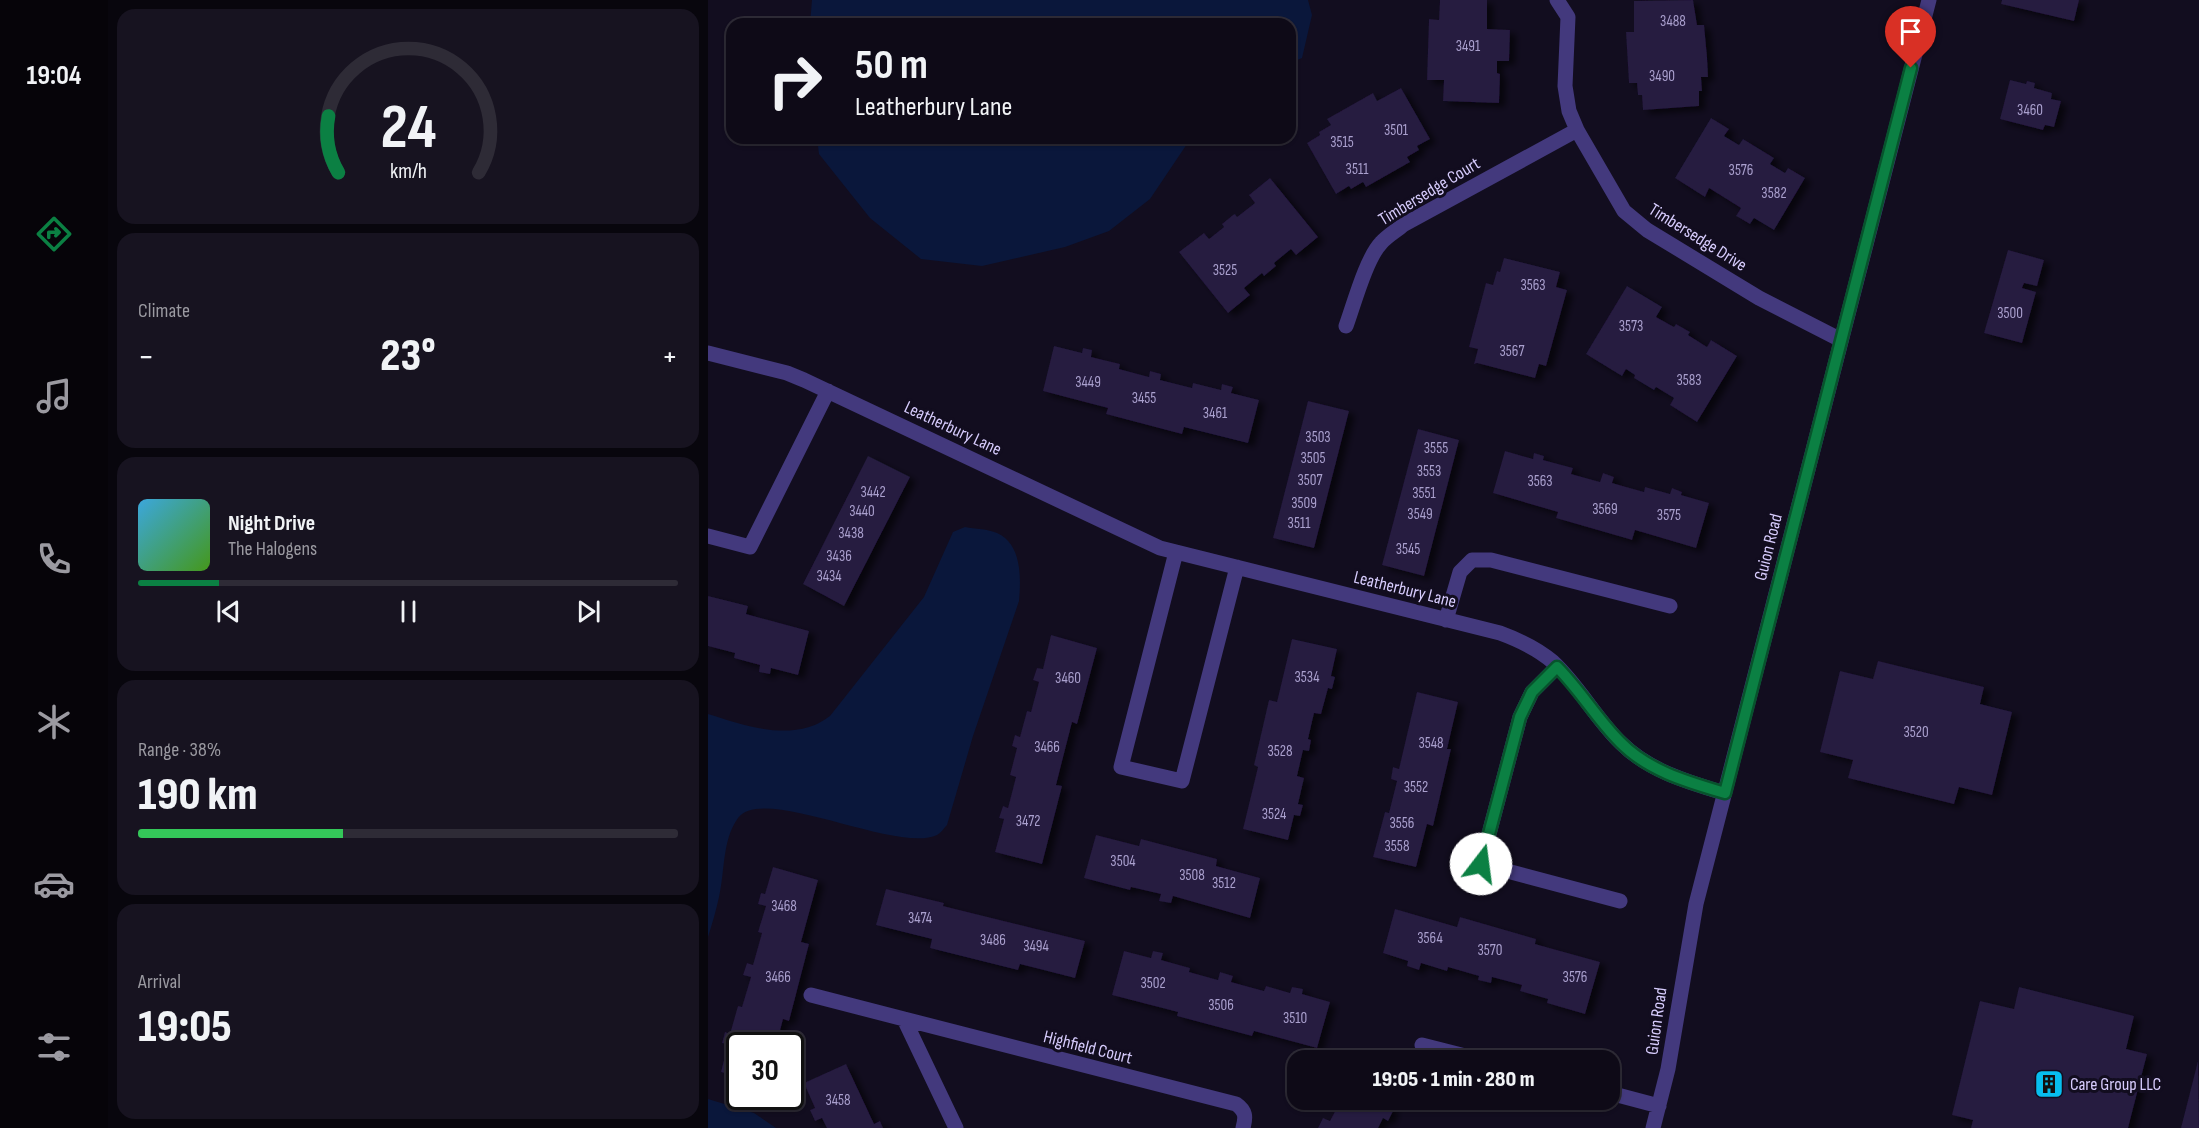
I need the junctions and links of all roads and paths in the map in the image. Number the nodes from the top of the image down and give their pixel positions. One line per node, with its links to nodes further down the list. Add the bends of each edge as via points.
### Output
1 (1557, 0): 4 (street)
2 (1569, 0): 4 (street, Timbersedge Drive)
3 (1929, 0): 7 (street, Guion Road)
4 (1568, 17): 5 (street, Timbersedge Drive, via 1565,93)
5 (1577, 130): 6 (street, Timbersedge Court, via 1390,235 1372,258); 7 (street, Timbersedge Drive, via 1618,200 1636,222 1760,298)
6 (1346, 326)
7 (1841, 340): 16 (street, Guion Road)
8 (708, 353): 9 (street, Leatherbury Lane, via 787,373)
9 (828, 391): 10 (street, via 750,547); 11 (street, Leatherbury Lane, via 1160,548)
10 (708, 536)
11 (1176, 552): 12 (street, Leatherbury Lane); 12 (street, via 1122,767 1182,781)
12 (1237, 567): 14 (street, Leatherbury Lane)
13 (1670, 606): 14 (street, via 1491,560 1472,560 1460,572)
14 (1446, 620): 15 (street, Leatherbury Lane, via 1521,641)
15 (1557, 667): 16 (street, Leatherbury Lane, via 1602,723 1636,755 1680,779); 17 (street, via 1532,692 1520,717 1481,864)
16 (1725, 793): 23 (street, Guion Road, via 1696,904)
17 (1620, 901)
18 (811, 995): 19 (street, Highfield Court)
19 (904, 1019): 24 (street); 25 (street, Highfield Court, via 1236,1104 1244,1111)
20 (1422, 1045): 21 (street)
21 (1442, 1050)
22 (1620, 1096): 23 (street)
23 (1659, 1106): 26 (street, Guion Road)
24 (956, 1128)
25 (1243, 1128)
26 (1653, 1128)

